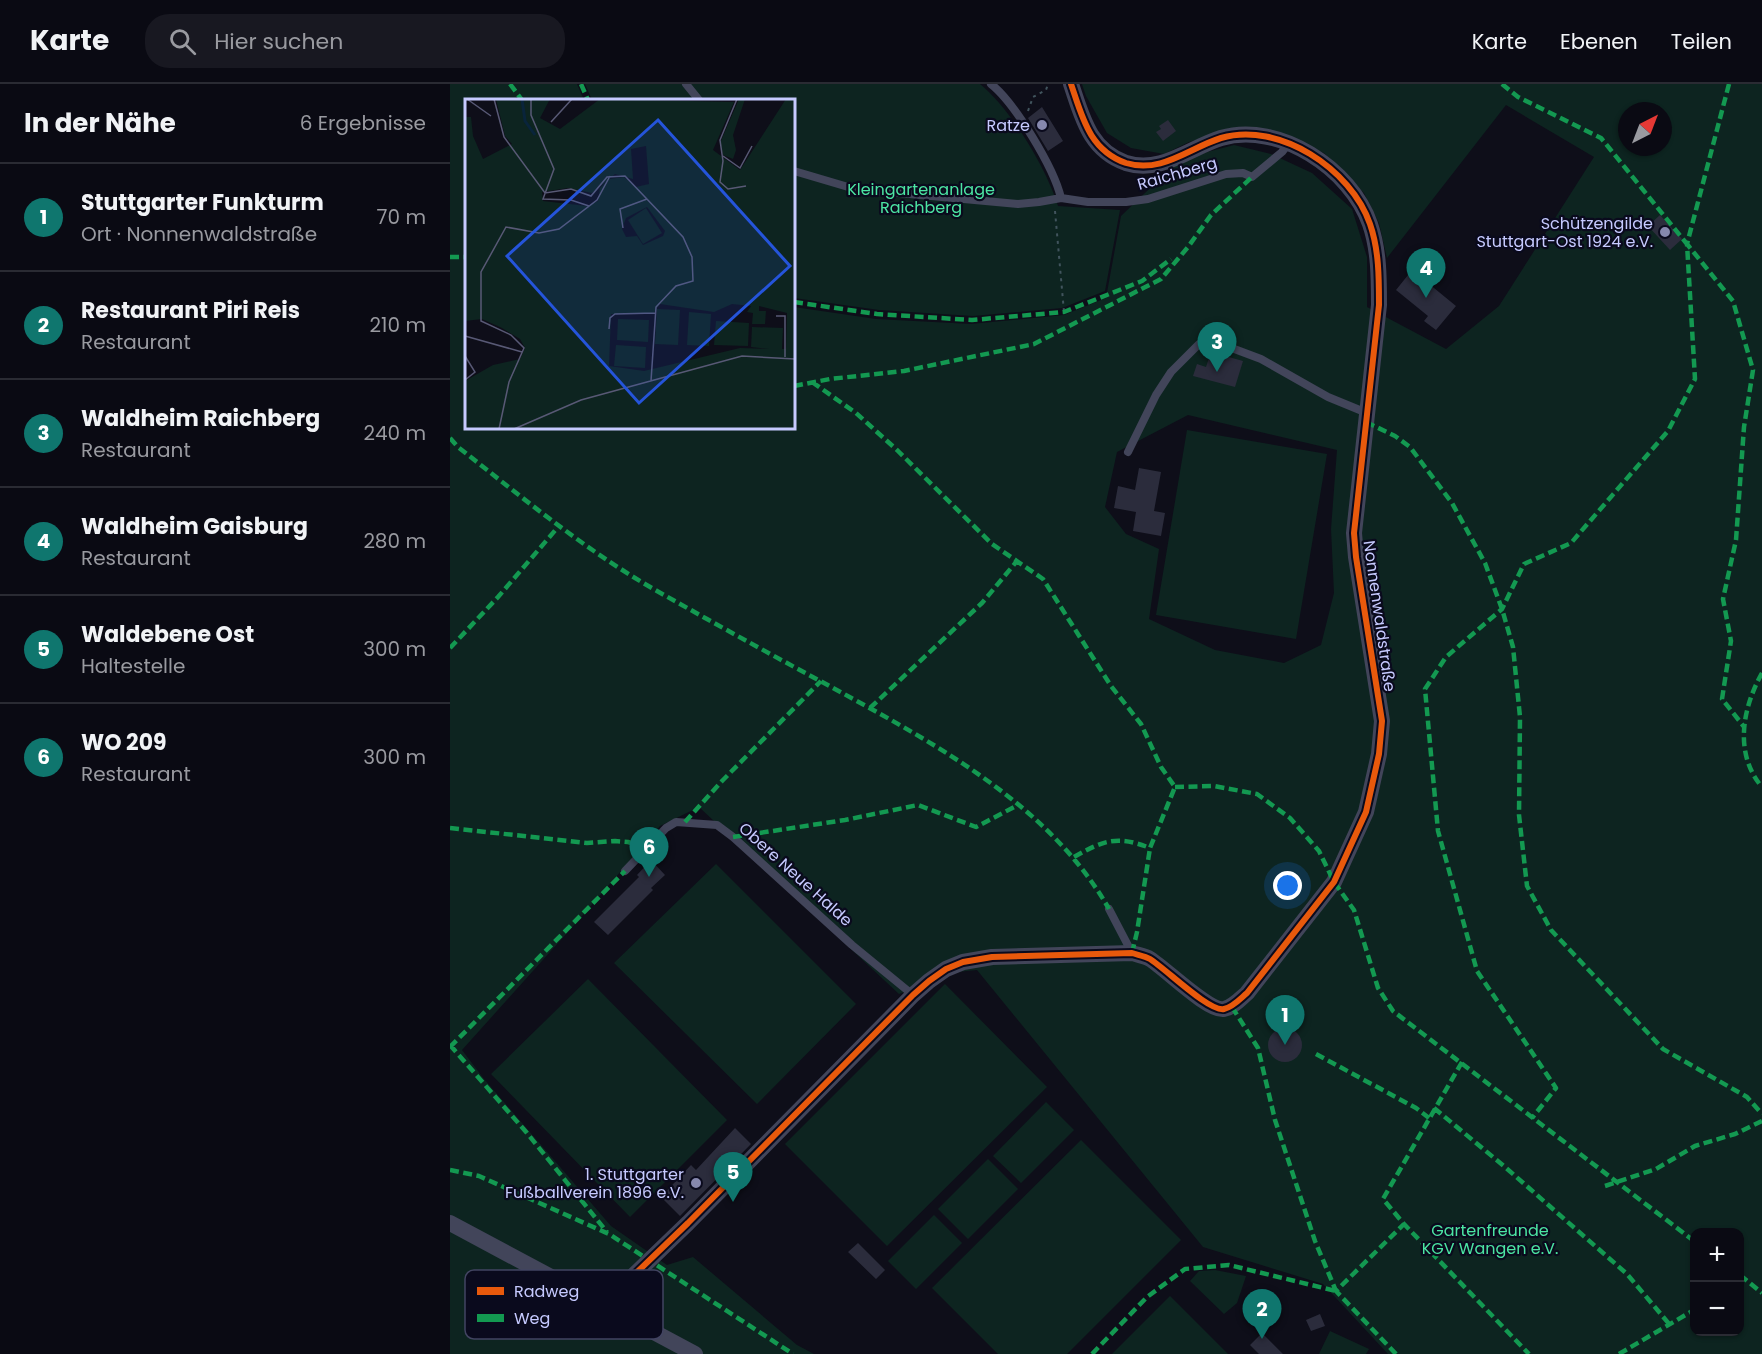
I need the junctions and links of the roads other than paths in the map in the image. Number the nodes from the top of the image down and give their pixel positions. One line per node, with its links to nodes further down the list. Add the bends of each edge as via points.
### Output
1 (686, 84): 4 (lane)
2 (991, 84): 7 (lane, via 1024,122 1058,185)
3 (1071, 84): 5 (street, Nonnenwaldstraße, via 1085,128 1096,143 1126,163 1156,165 1221,138 1237,136 1254,135)
4 (698, 99)
5 (1288, 144): 7 (lane, Raichberg, via 1252,177 1226,174 1148,199 1126,202); 8 (street, Nonnenwaldstraße, via 1312,154 1332,169 1370,223 1379,305)
6 (795, 171): 7 (lane, Raichberg, via 855,189 898,194 1018,204)
7 (1058, 199)
8 (1367, 413): 9 (lane, via 1328,397 1261,358 1221,344 1199,344 1171,372); 12 (street, Nonnenwaldstraße, via 1354,533 1382,721 1366,812 1334,882 1247,993 1232,1006 1221,1010 1211,1007 1161,966)
9 (1128, 452)
10 (625, 871): 13 (lane, Obere Neue Halde, via 676,822 717,825)
11 (1109, 909): 12 (lane)
12 (1132, 953): 13 (street, Nonnenwaldstraße, via 992,957 963,962 937,975)
13 (913, 995): 16 (street, Nonnenwaldstraße)
14 (450, 1223): 15 (street)
15 (539, 1270)
16 (639, 1270)
17 (663, 1336): 18 (street)
18 (695, 1354)

